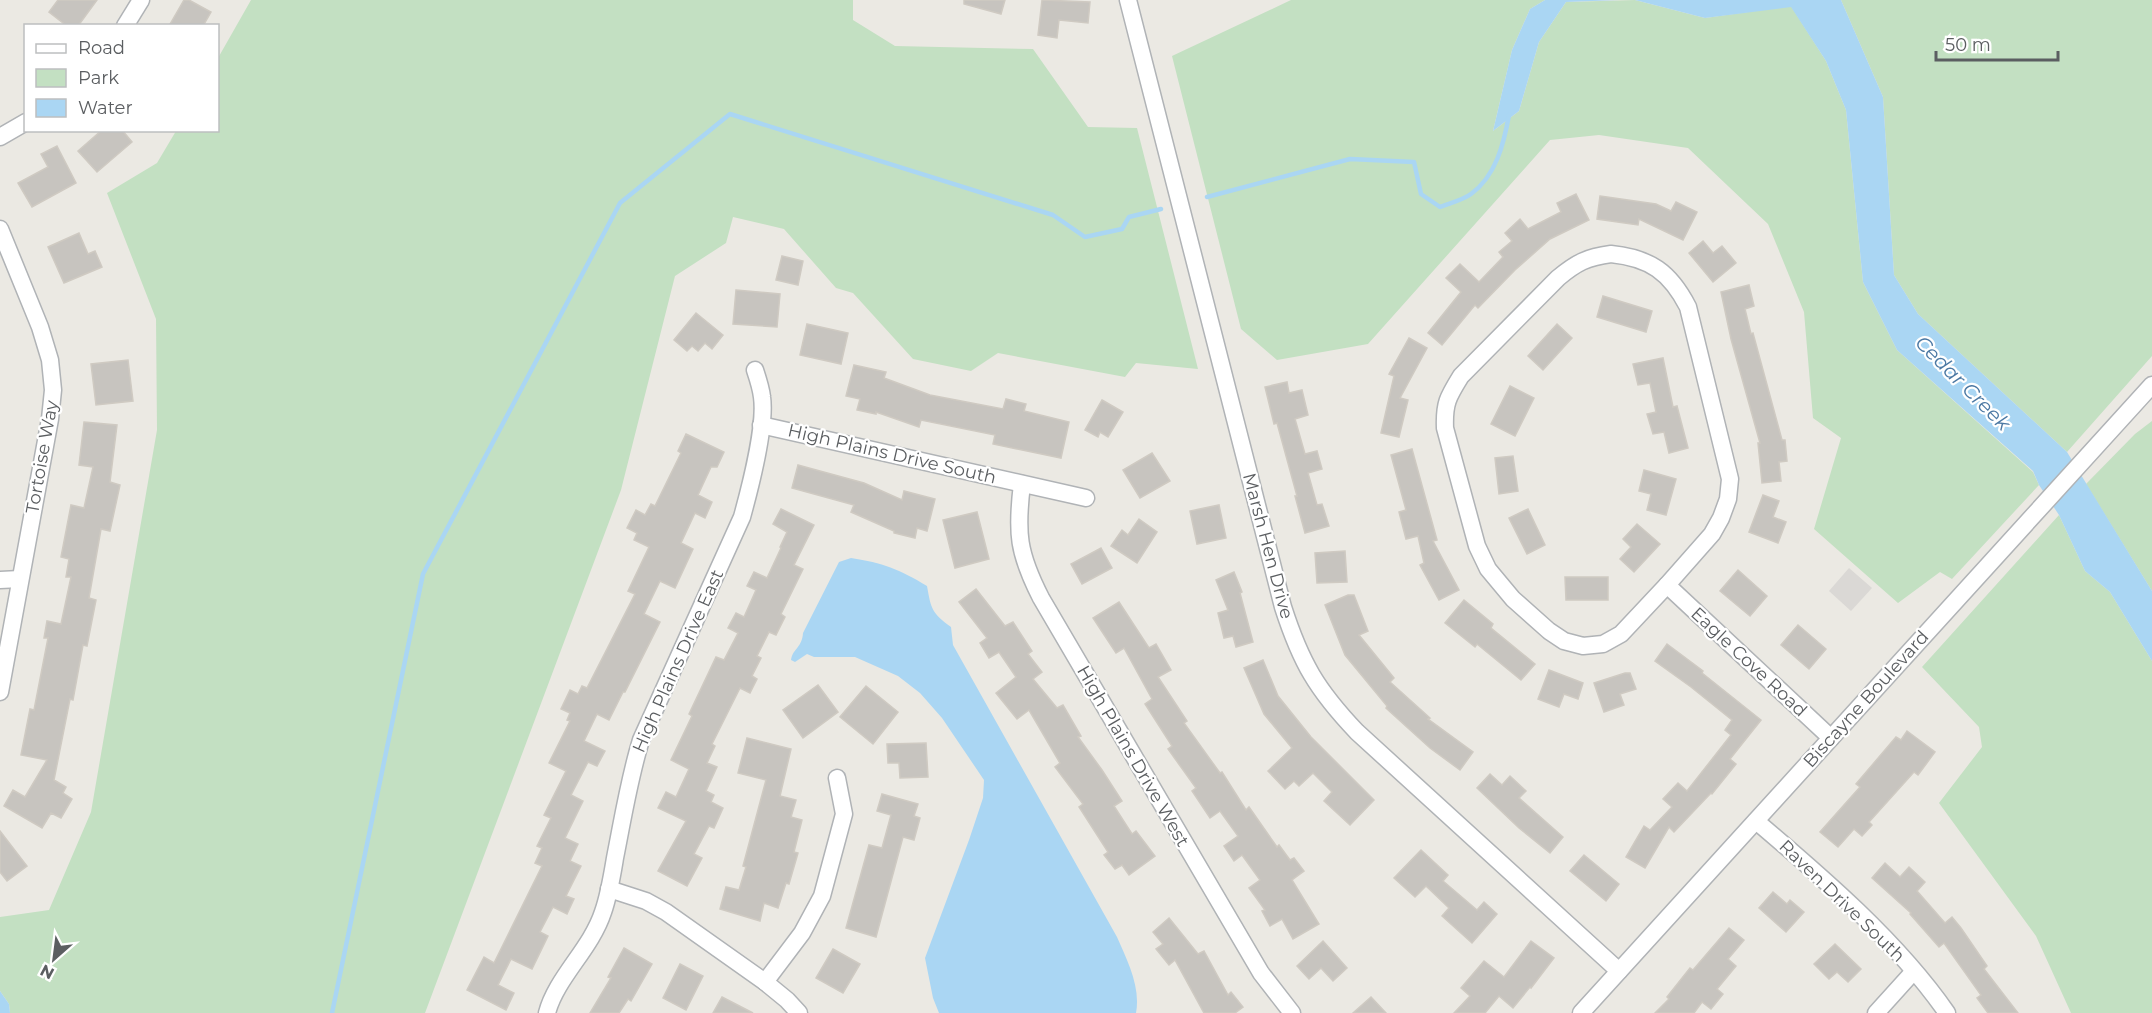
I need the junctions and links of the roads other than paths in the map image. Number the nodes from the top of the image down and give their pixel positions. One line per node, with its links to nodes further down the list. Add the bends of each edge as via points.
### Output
1 (141, 0): 3 (street)
2 (1128, 0): 20 (street, Marsh Hen Drive, via 1283,607 1304,663 1328,700 1357,732)
3 (126, 24)
4 (24, 123): 5 (street)
5 (0, 137)
6 (0, 229): 13 (street, Tortoise Way, via 40,327 50,360 53,390)
7 (755, 370): 9 (street, High Plains Drive East, via 763,398)
8 (2152, 386): 16 (street, Biscayne Boulevard)
9 (761, 425): 10 (street, High Plains Drive South); 19 (street, High Plains Drive East, via 742,517 632,767)
10 (1022, 484): 11 (street, High Plains Drive South); 25 (street, High Plains Drive West, via 1017,519 1020,544 1041,598 1261,973)
11 (1086, 498)
12 (0, 579): 13 (street)
13 (20, 579): 15 (street, Tortoise Way)
14 (1667, 585): 14 (street, via 1621,634 1603,644 1583,646 1564,641 1549,631 1513,599 1488,568 1477,546 1445,428 1444,408 1461,376 1558,278 1592,257 1611,254 1648,262 1679,289 1688,307 1730,478 1728,499 1712,534); 16 (street, Eagle Cove Road)
15 (0, 692)
16 (1831, 738): 18 (street, Biscayne Boulevard)
17 (837, 778): 22 (street, via 844,814 822,896 802,933)
18 (1756, 821): 20 (street, Biscayne Boulevard); 21 (street, Raven Drive South, via 1874,927)
19 (609, 889): 22 (street, via 666,912); 23 (street, High Plains Drive East, via 595,931 552,997)
20 (1619, 970): 26 (street, Biscayne Boulevard)
21 (1914, 971): 27 (street); 28 (street, Raven Drive South)
22 (765, 982): 24 (street)
23 (547, 1013)
24 (799, 1013)
25 (1292, 1013)
26 (1581, 1013)
27 (1876, 1013)
28 (1947, 1013)

